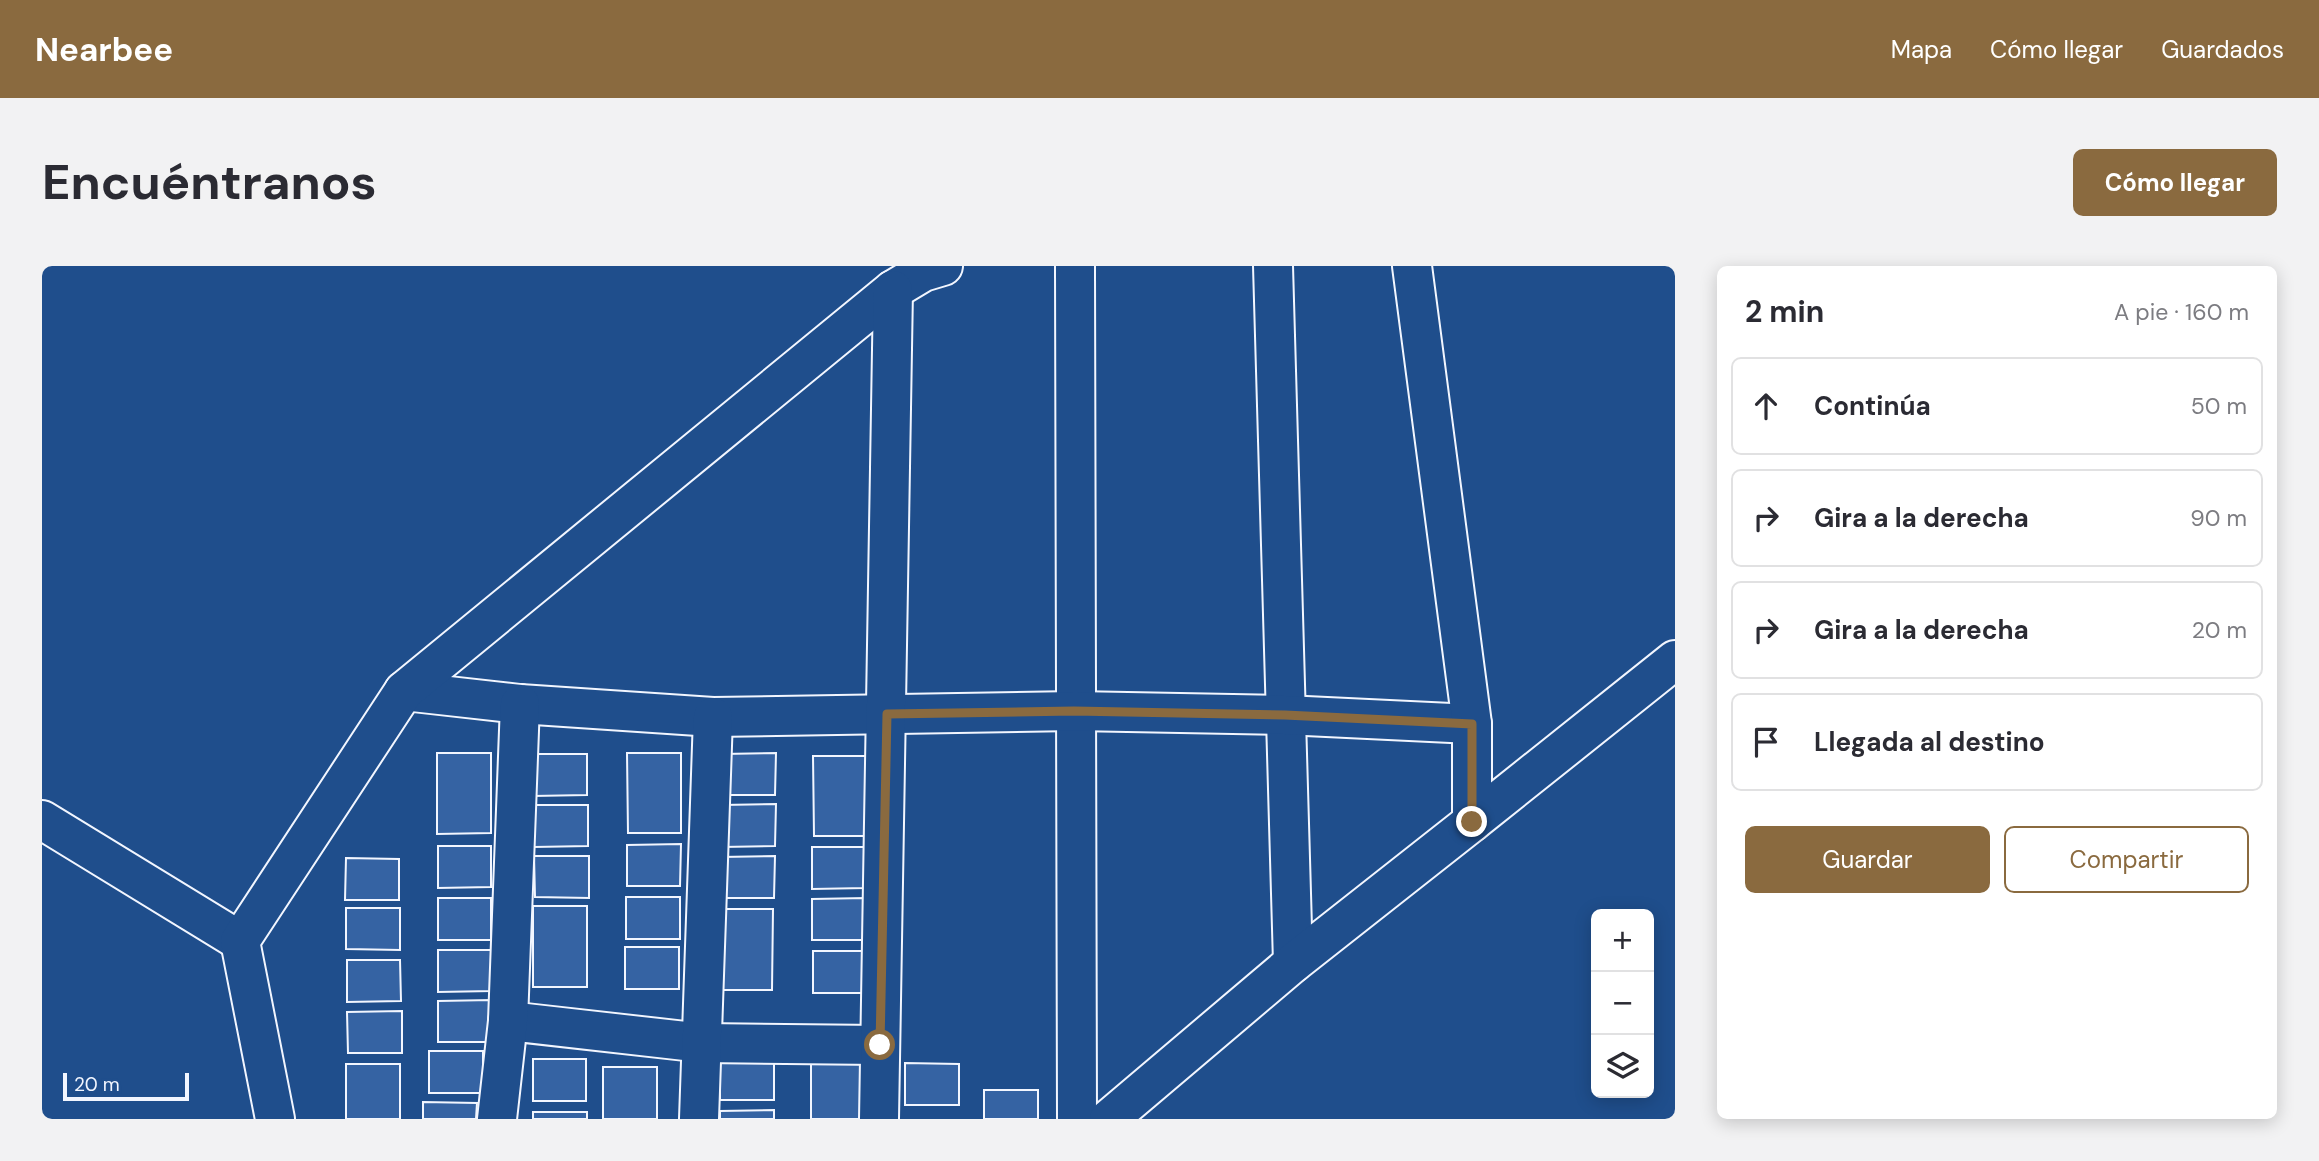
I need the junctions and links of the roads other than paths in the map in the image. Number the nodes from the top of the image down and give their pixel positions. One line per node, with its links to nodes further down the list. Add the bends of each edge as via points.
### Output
1 (943, 266): 5 (street)
2 (1075, 266): 9 (street)
3 (1273, 266): 11 (street)
4 (1412, 266): 13 (street)
5 (893, 290): 7 (street); 10 (street)
6 (1675, 660): 15 (street)
7 (404, 691): 8 (street); 16 (street)
8 (520, 704): 12 (street); 18 (street)
9 (1074, 711): 10 (street); 11 (street); 25 (street)
10 (887, 714): 12 (street); 20 (street)
11 (1285, 715): 13 (street); 17 (street)
12 (713, 717): 19 (street)
13 (1472, 724): 15 (street)
14 (42, 820): 16 (street)
15 (1472, 822): 17 (street)
16 (240, 941): 21 (street)
17 (1293, 963): 26 (street)
18 (508, 1021): 19 (street); 22 (street)
19 (703, 1043): 20 (street); 23 (street)
20 (880, 1045): 24 (street)
21 (276, 1119)
22 (497, 1119)
23 (699, 1119)
24 (879, 1119)
25 (1077, 1119)
26 (1109, 1119)

